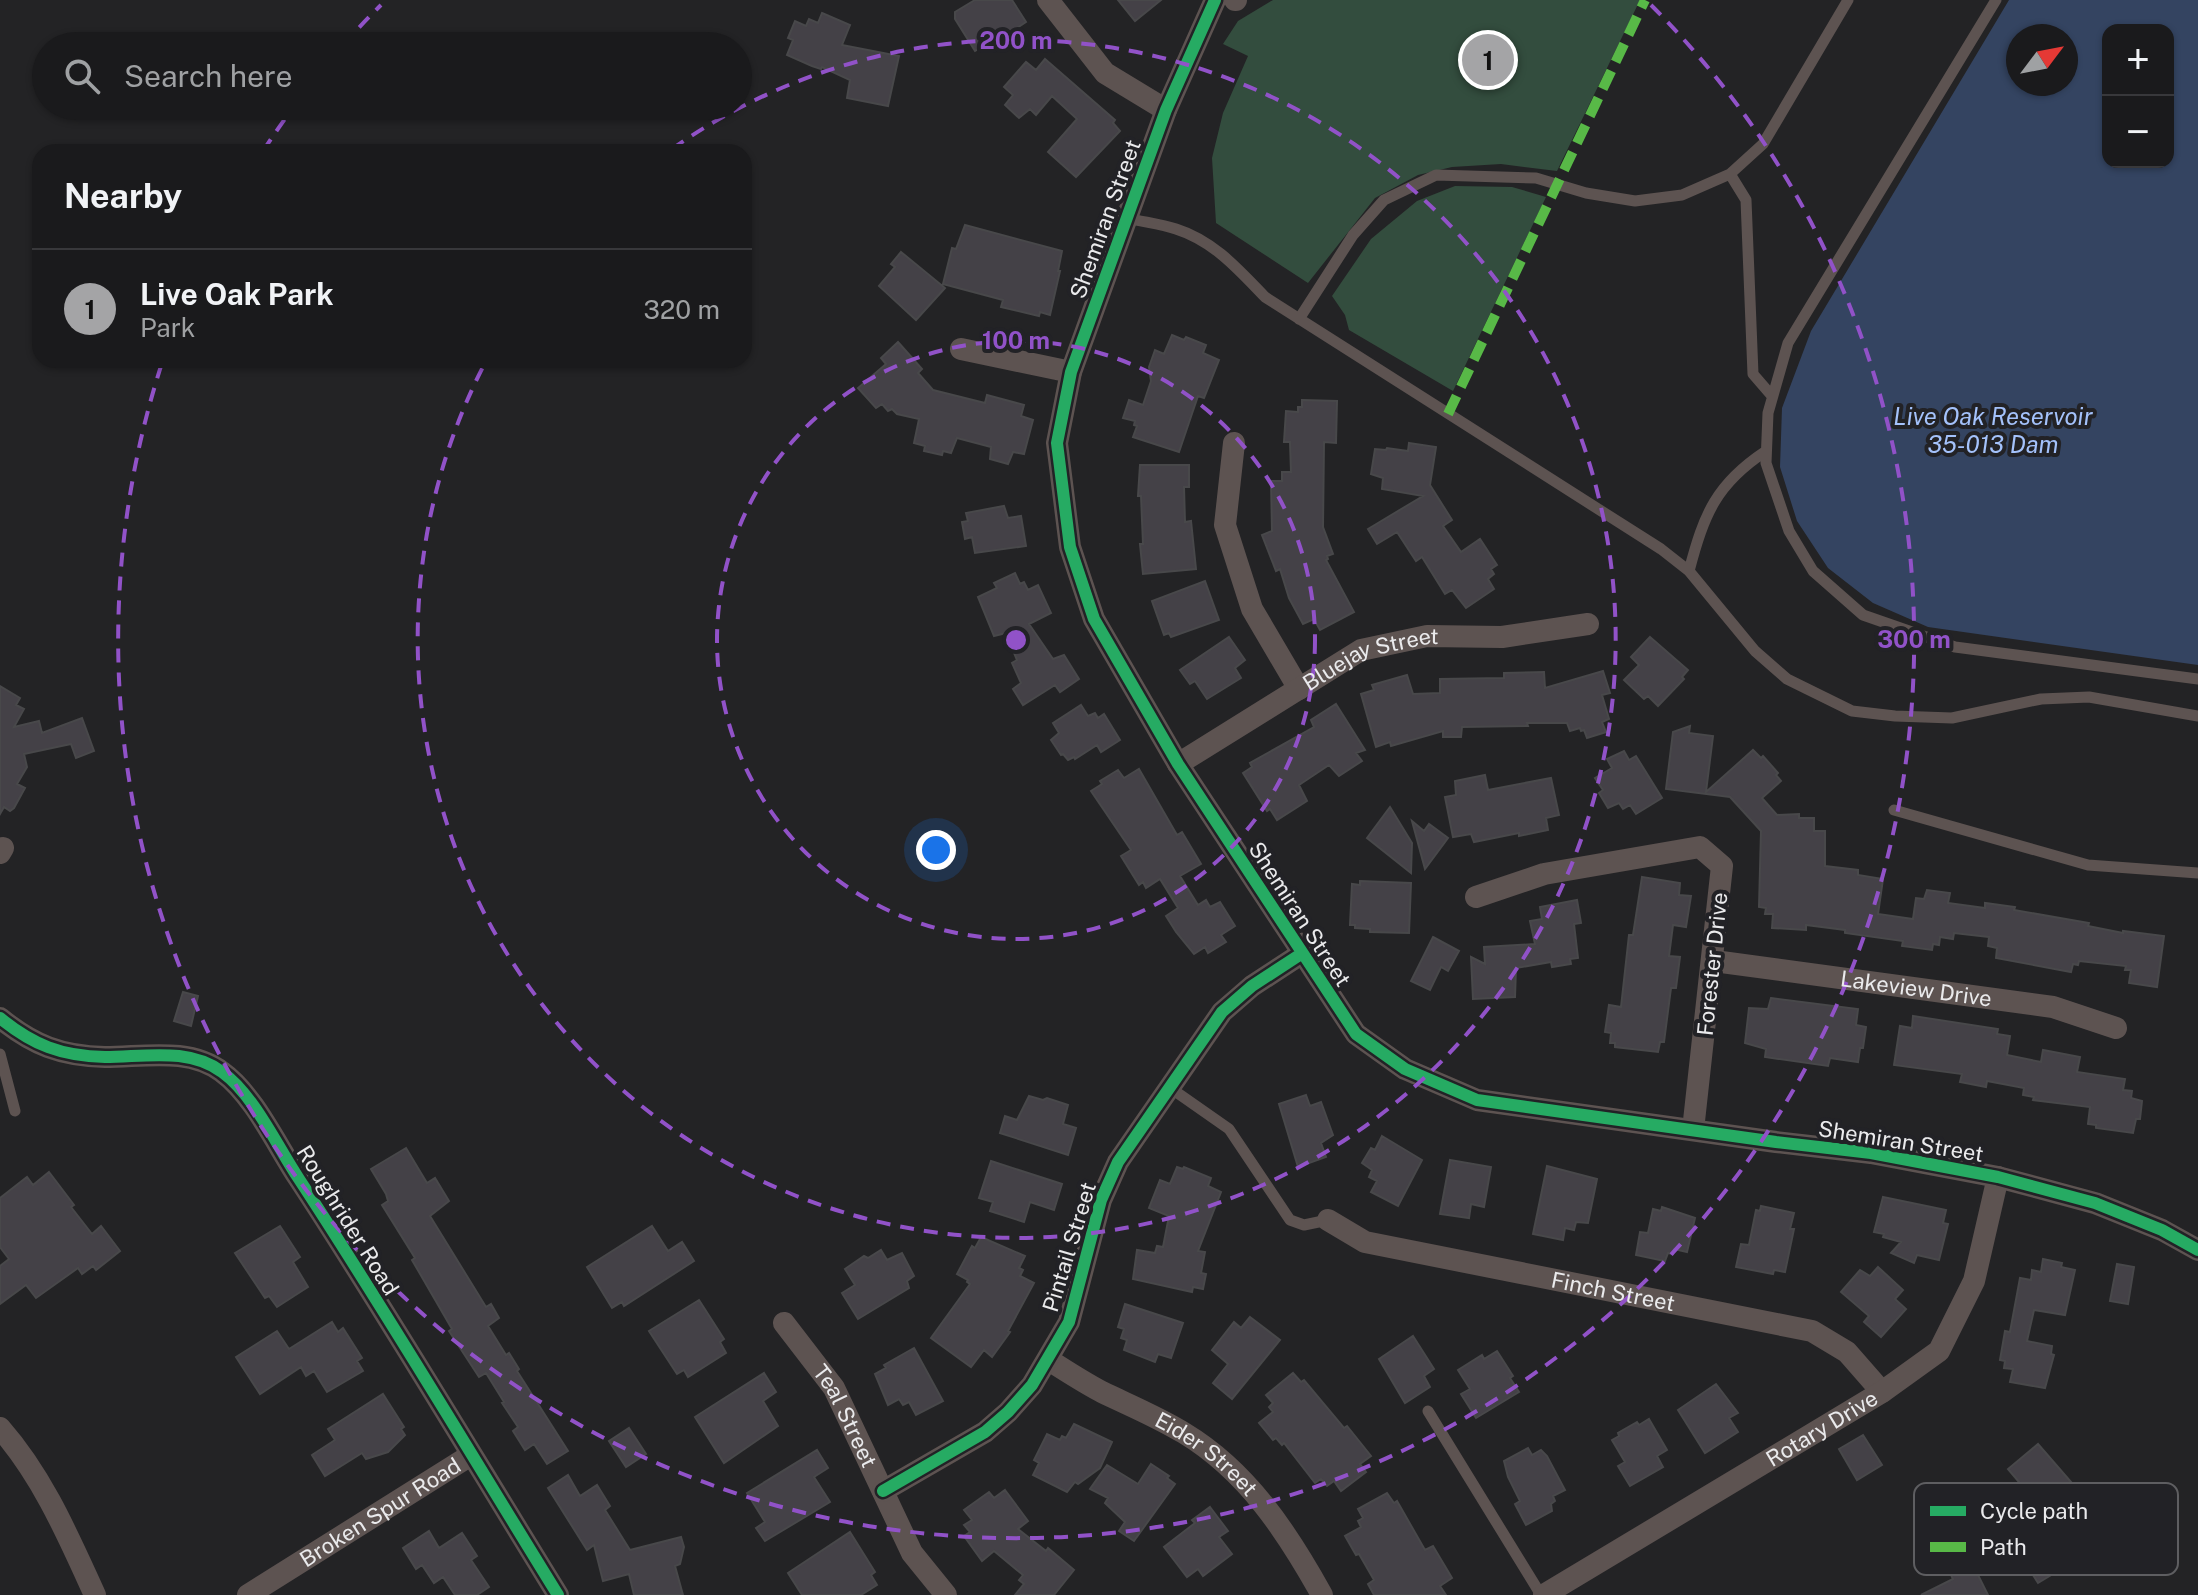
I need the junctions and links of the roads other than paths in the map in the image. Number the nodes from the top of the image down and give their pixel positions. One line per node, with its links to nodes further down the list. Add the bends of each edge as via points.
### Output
1 (1048, 0): 5 (street, via 1105,73)
2 (1215, 0): 5 (street, Shemiran Street)
3 (1848, 0): 6 (lane, via 1763,144)
4 (1996, 0): 11 (lane, via 1788,343)
5 (1166, 110): 7 (street, Shemiran Street)
6 (1730, 174): 8 (lane, via 1682,195 1635,201 1536,178 1436,175 1384,200 1353,235); 11 (lane, via 1746,200 1753,374)
7 (1127, 218): 8 (lane, via 1177,229 1206,242 1265,297); 10 (street, Shemiran Street)
8 (1299, 319): 14 (lane)
9 (961, 349): 10 (street)
10 (1071, 372): 19 (street, Shemiran Street, via 1057,443 1070,547 1094,619)
11 (1772, 396): 13 (lane)
12 (1234, 443): 17 (street, via 1225,525 1252,609)
13 (1766, 451): 14 (lane, via 1723,485); 16 (lane, via 1789,531 1813,571 1863,615 1955,647)
14 (1689, 571): 18 (lane, via 1755,651 1787,679 1852,711 1952,718 2041,699 2089,697)
15 (1588, 624): 17 (street, Bluejay Street, via 1502,637 1427,636 1361,650)
16 (2198, 679)
17 (1299, 689): 19 (street, Bluejay Street)
18 (2198, 716)
19 (1178, 764): 23 (street, Shemiran Street)
20 (1894, 810): 21 (lane, via 2088,865)
21 (2198, 873)
22 (1476, 897): 24 (street, Forester Drive, via 1544,874 1700,847 1722,866)
23 (1301, 954): 28 (street, Pintail Street, via 1222,1012); 30 (street, Shemiran Street, via 1356,1034 1405,1069 1477,1100)
24 (1714, 961): 26 (street, Lakeview Drive, via 2053,1007); 30 (street, Forester Drive)
25 (0, 1018): 39 (street, Roughrider Road, via 26,1039 53,1050 200,1059 222,1072 240,1089 322,1214)
26 (2116, 1028)
27 (0, 1054): 29 (lane)
28 (1169, 1087): 32 (lane, via 1229,1129 1290,1220 1304,1225); 35 (street, Pintail Street, via 1118,1162 1101,1200 1069,1322)
29 (15, 1111)
30 (1693, 1130): 31 (street, Shemiran Street, via 1871,1153)
31 (1998, 1177): 33 (street, Shemiran Street, via 2095,1203); 36 (street, Rotary Drive, via 1974,1281 1939,1351)
32 (1328, 1220): 36 (street, Finch Street, via 1365,1242 1812,1331 1847,1352)
33 (2198, 1250)
34 (784, 1323): 40 (street, Teal Street, via 834,1388)
35 (1049, 1360): 40 (street, Pintail Street, via 985,1432); 45 (street, Eider Street, via 1185,1433 1218,1458 1278,1523)
36 (1882, 1392): 46 (street, Rotary Drive)
37 (1428, 1411): 46 (lane)
38 (0, 1428): 41 (street, via 56,1510)
39 (471, 1455): 42 (street, Broken Spur Road); 43 (street, Roughrider Road)
40 (883, 1491): 44 (street, Teal Street, via 912,1553)
41 (95, 1595)
42 (248, 1595)
43 (558, 1595)
44 (946, 1595)
45 (1322, 1595)
46 (1542, 1595)

